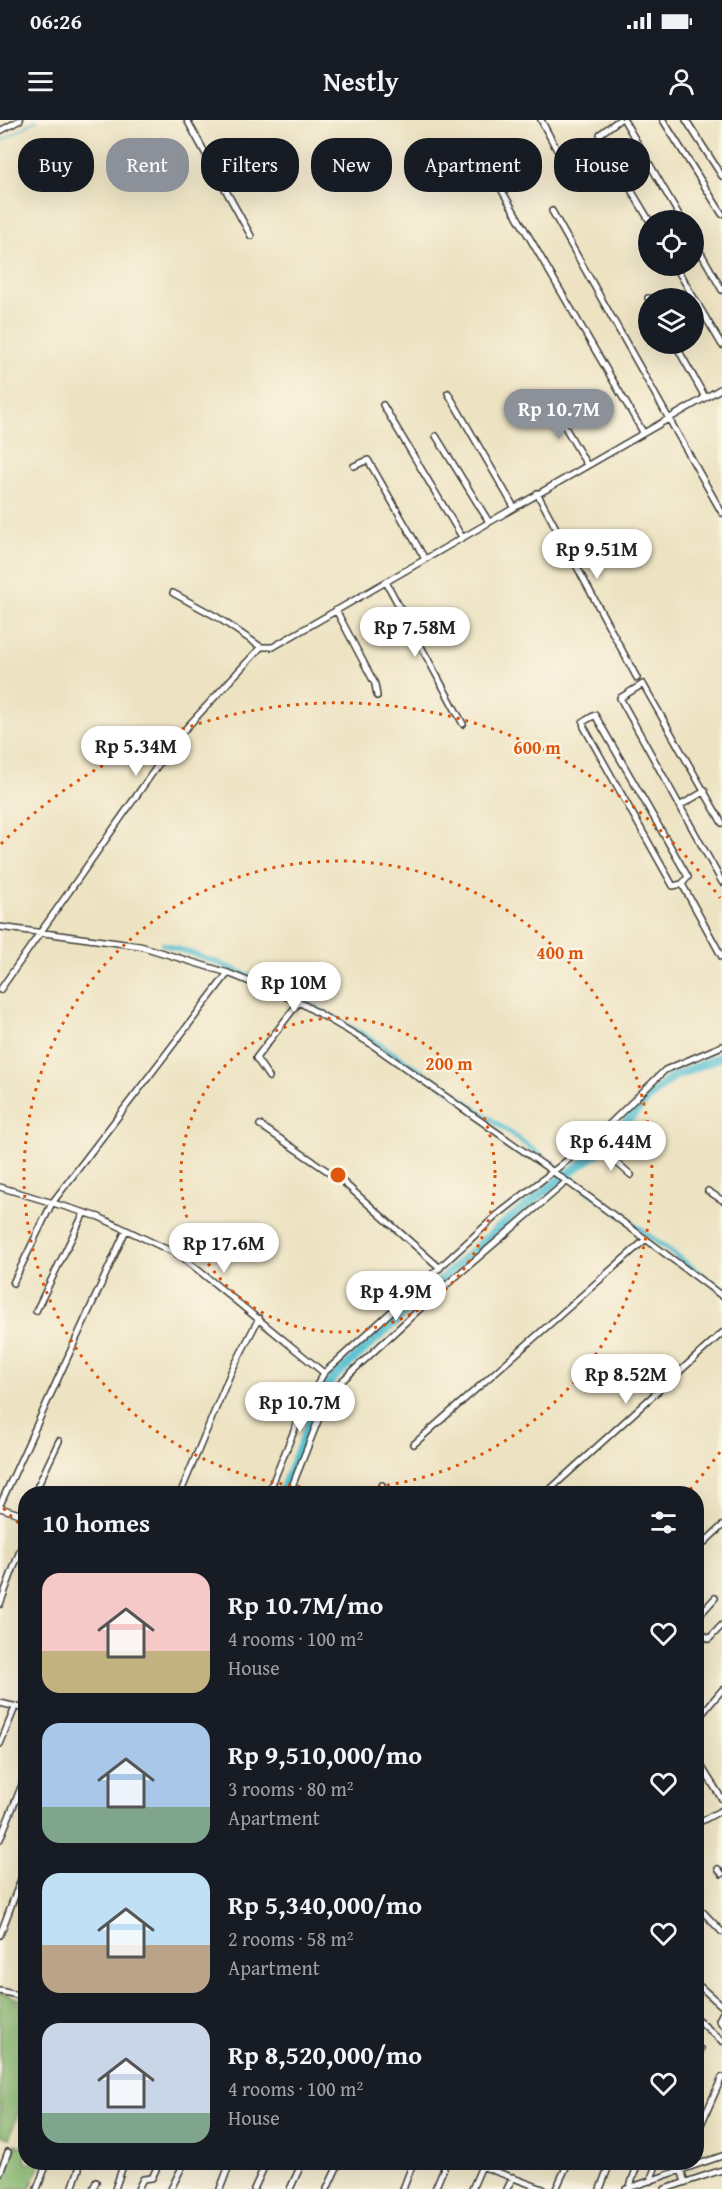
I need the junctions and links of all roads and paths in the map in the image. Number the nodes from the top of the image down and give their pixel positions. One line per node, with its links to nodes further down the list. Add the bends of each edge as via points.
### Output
1 (20, 120): 7 (street)
2 (186, 120): 15 (street)
3 (540, 120): 8 (street)
4 (621, 120): 11 (street, via 600,134 600,138); 12 (street)
5 (663, 120): 14 (street)
6 (686, 120): 9 (street)
7 (0, 131)
8 (554, 145)
9 (722, 176)
10 (503, 192): 27 (street)
11 (642, 210)
12 (676, 210)
13 (552, 211): 26 (street)
14 (722, 214)
15 (251, 236)
16 (704, 258): 18 (street)
17 (681, 276): 19 (street)
18 (722, 290)
19 (722, 345)
20 (681, 354): 23 (street)
21 (722, 387): 23 (street)
22 (448, 393): 32 (street)
23 (705, 397): 26 (street)
24 (551, 403): 29 (street)
25 (383, 405): 35 (street)
26 (666, 419): 27 (street); 33 (street)
27 (643, 432): 29 (street)
28 (436, 436): 34 (street)
29 (587, 465): 31 (street)
30 (354, 466): 36 (street, via 368,460)
31 (537, 494): 32 (street); 41 (street)
32 (514, 507): 34 (street)
33 (722, 513)
34 (489, 522): 35 (street)
35 (462, 537): 36 (street)
36 (425, 559): 37 (street)
37 (386, 582): 39 (street); 43 (street)
38 (173, 593): 40 (street)
39 (336, 610): 40 (street, via 273,647); 42 (street, via 375,684)
40 (261, 647): 50 (street, via 177,738)
41 (637, 678)
42 (377, 696)
43 (464, 723)
44 (705, 791): 45 (street); 45 (street, via 643,684 620,698); 46 (street)
45 (681, 805): 47 (street)
46 (722, 824)
47 (722, 882)
48 (682, 884): 48 (street, via 673,886 584,722 597,715 688,878); 51 (street)
49 (0, 927): 50 (street)
50 (40, 932): 52 (street, via 140,946); 53 (street)
51 (722, 957)
52 (228, 973): 54 (street); 65 (street)
53 (0, 990)
54 (298, 1002): 56 (street, via 256,1058); 59 (street, via 368,1042)
55 (722, 1046): 58 (street, via 665,1070)
56 (269, 1077)
57 (260, 1125): 69 (street, via 342,1181)
58 (595, 1143): 59 (street); 60 (street)
59 (554, 1172): 61 (street); 69 (street, via 496,1216)
60 (631, 1175)
61 (564, 1181): 68 (street); 81 (street, via 329,1393)
62 (0, 1187): 65 (street)
63 (708, 1191): 64 (street)
64 (722, 1200)
65 (52, 1203): 66 (street); 70 (street)
66 (84, 1213): 67 (street); 72 (street)
67 (126, 1230): 73 (street, via 188,1260); 83 (street)
68 (646, 1239): 71 (street); 77 (street)
69 (440, 1268): 75 (street)
70 (13, 1283)
71 (722, 1296)
72 (36, 1311)
73 (259, 1318): 75 (street); 79 (street, via 231,1372)
74 (722, 1333): 82 (street)
75 (324, 1373): 80 (street, via 303,1409)
76 (59, 1441): 78 (street)
77 (414, 1444)
78 (38, 1486)
79 (183, 1486)
80 (271, 1486)
81 (292, 1486)
82 (554, 1486)
83 (0, 1506): 84 (street)
84 (18, 1512)
85 (722, 1526): 86 (street)
86 (704, 1543)
87 (18, 1556): 89 (street)
88 (715, 1598): 90 (street)
89 (0, 1604)
90 (704, 1610)
91 (722, 1625): 92 (street, via 709,1639)
92 (704, 1635)
93 (722, 1690): 97 (street)
94 (0, 1703): 95 (street)
95 (18, 1707)
96 (14, 1710): 98 (street)
97 (704, 1711)
98 (0, 1744)
99 (704, 1770): 101 (street)
100 (18, 1792): 104 (street)
101 (722, 1798)
102 (722, 1809): 103 (street)
103 (704, 1819)
104 (3, 1824): 105 (street)
105 (0, 1839)
106 (18, 1887): 109 (street)
107 (704, 1913): 108 (street)
108 (722, 1932)
109 (0, 1935)
110 (704, 1990): 113 (street)
111 (0, 1991): 112 (street)
112 (18, 1996)
113 (722, 2006)
114 (722, 2014): 115 (street, via 718,2020)
115 (722, 2024)
116 (704, 2025): 117 (street)
117 (722, 2041)
118 (722, 2077): 119 (street)
119 (704, 2118)
120 (8, 2152): 142 (street)
121 (722, 2155): 122 (street)
122 (704, 2162)
123 (44, 2170): 149 (street)
124 (79, 2170): 150 (street)
125 (122, 2170): 152 (street)
126 (157, 2170): 153 (street, via 152,2178 143,2179)
127 (180, 2170): 154 (street)
128 (227, 2170): 155 (street)
129 (263, 2170): 156 (street)
130 (299, 2170): 157 (street)
131 (336, 2170): 158 (street)
132 (410, 2170): 159 (street)
133 (443, 2170): 160 (street)
134 (480, 2170): 161 (street)
135 (499, 2170): 143 (street)
136 (565, 2170): 163 (street)
137 (607, 2170): 164 (street)
138 (635, 2170): 165 (street)
139 (654, 2170): 145 (street)
140 (681, 2170): 144 (street); 147 (street)
141 (722, 2170): 147 (street)
142 (0, 2173)
143 (513, 2177): 148 (street); 162 (street)
144 (659, 2178): 145 (street); 166 (street)
145 (650, 2181): 165 (street)
146 (96, 2182): 151 (street)
147 (685, 2182): 166 (street)
148 (539, 2188)
149 (37, 2189)
150 (72, 2189)
151 (93, 2189)
152 (115, 2189)
153 (138, 2189)
154 (171, 2189)
155 (220, 2189)
156 (254, 2189)
157 (291, 2189)
158 (327, 2189)
159 (403, 2189)
160 (435, 2189)
161 (472, 2189)
162 (507, 2189)
163 (556, 2189)
164 (600, 2189)
165 (628, 2189)
166 (663, 2189)

